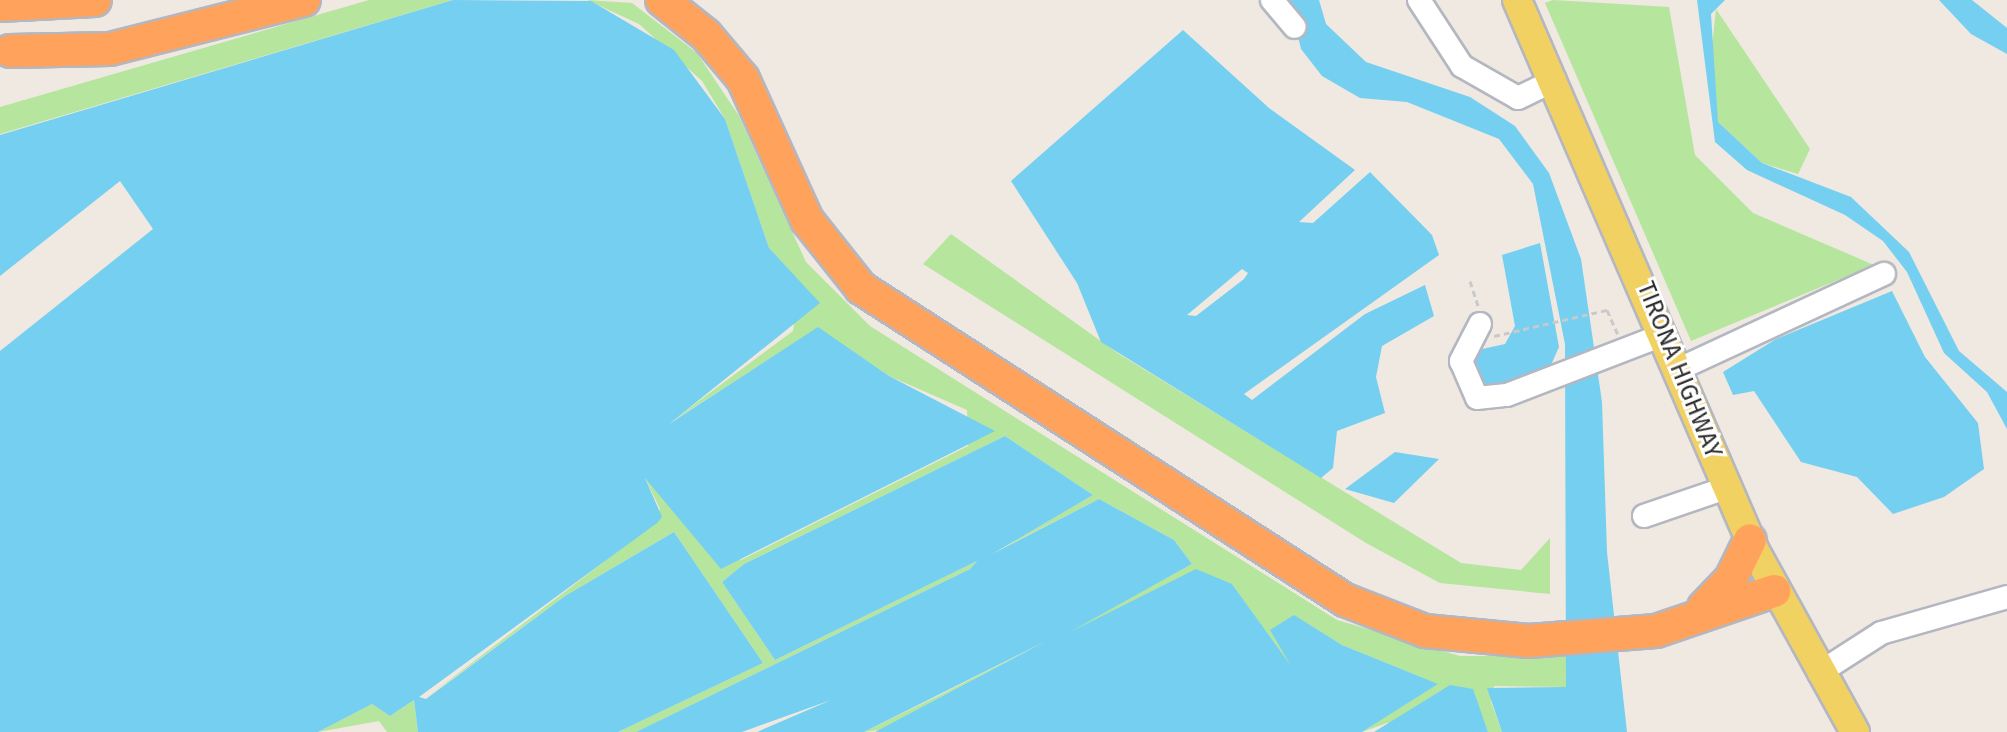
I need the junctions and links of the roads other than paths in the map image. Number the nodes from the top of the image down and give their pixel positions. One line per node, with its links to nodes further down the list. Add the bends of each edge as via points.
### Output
1 (222, 0): 10 (highway)
2 (304, 0): 10 (highway, via 110,49)
3 (662, 0): 21 (highway, via 734,66 817,238 881,304 1370,613 1469,639 1643,633)
4 (1272, 0): 9 (street)
5 (1419, 0): 11 (street, via 1462,66 1518,98)
6 (1517, 0): 11 (main road, TIRONA HIGHWAY)
7 (84, 1): 8 (highway)
8 (0, 5)
9 (1295, 27)
10 (5, 52)
11 (1555, 80): 14 (main road, TIRONA HIGHWAY)
12 (1884, 274): 15 (street)
13 (1480, 324): 14 (street, via 1461,361 1477,398)
14 (1665, 334): 15 (main road, TIRONA HIGHWAY)
15 (1679, 369): 16 (main road, TIRONA HIGHWAY)
16 (1726, 488): 17 (street); 18 (main road, TIRONA HIGHWAY)
17 (1644, 516)
18 (1750, 540): 19 (main road, TIRONA HIGHWAY); 21 (highway, via 1731,579)
19 (1774, 591): 21 (highway); 22 (main road, TIRONA HIGHWAY)
20 (2007, 597): 22 (street, via 1881,633)
21 (1694, 618)
22 (1819, 673): 23 (main road, TIRONA HIGHWAY)
23 (1855, 732)

